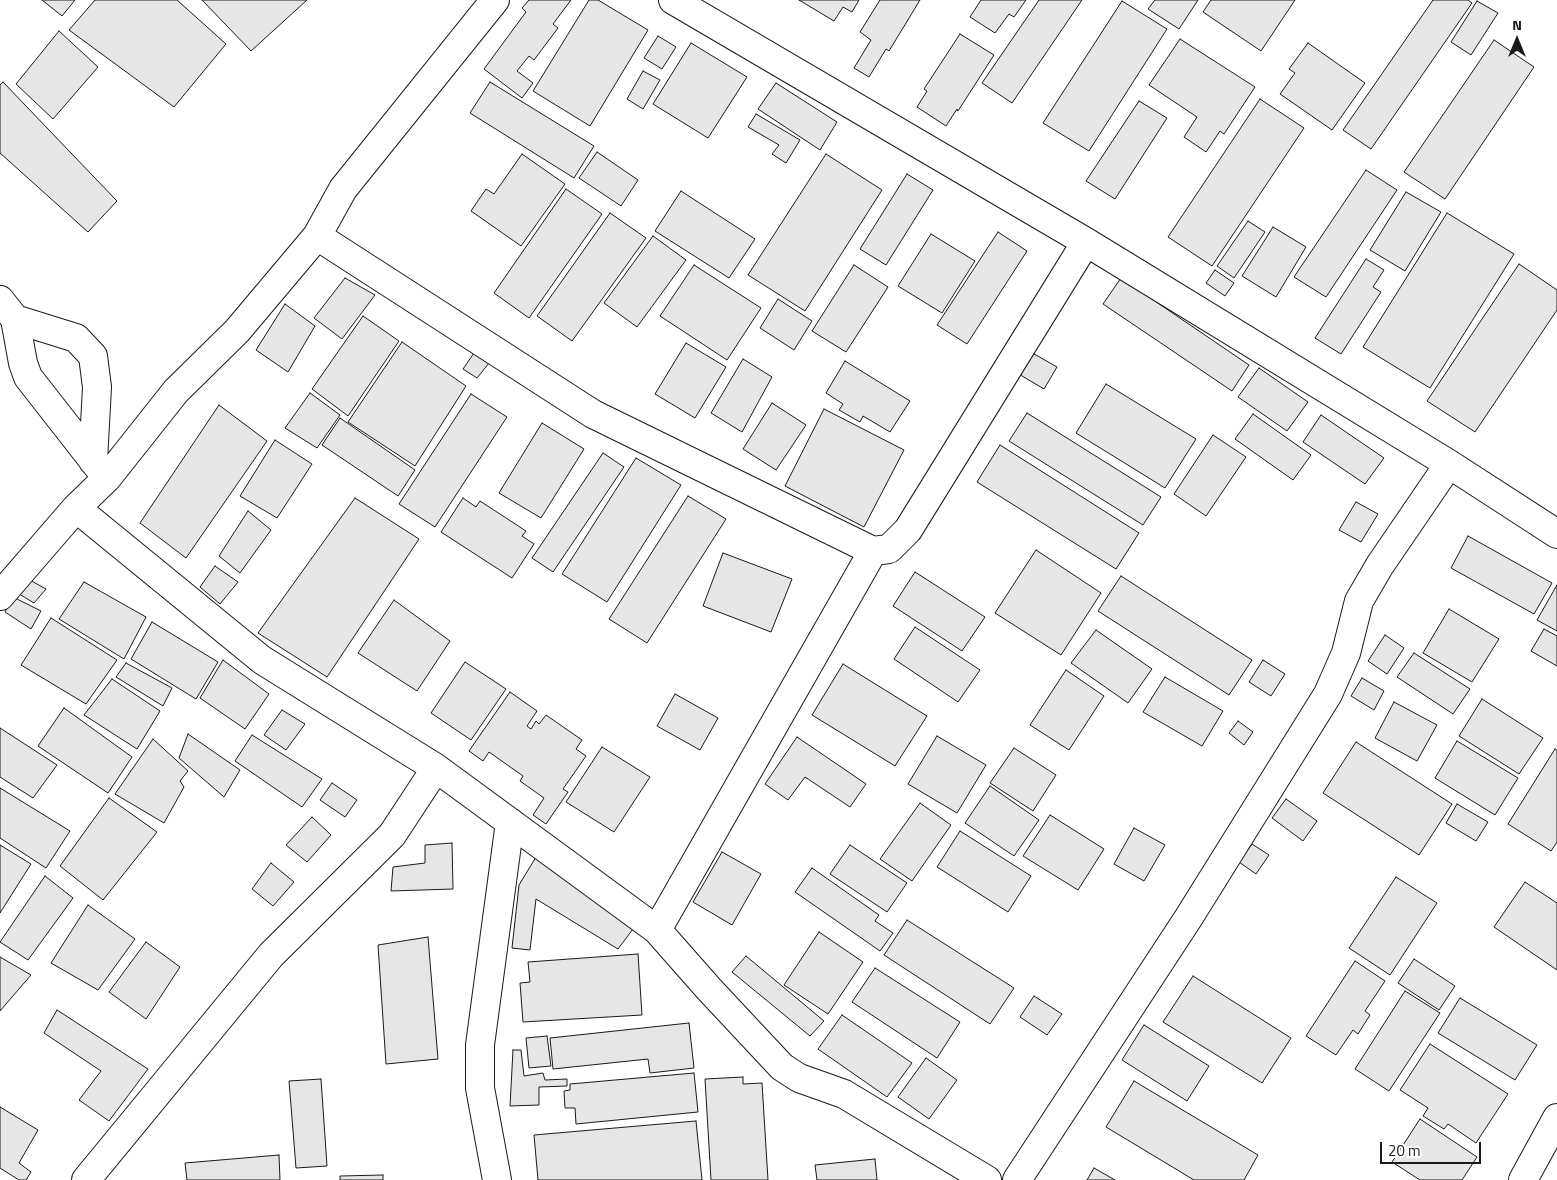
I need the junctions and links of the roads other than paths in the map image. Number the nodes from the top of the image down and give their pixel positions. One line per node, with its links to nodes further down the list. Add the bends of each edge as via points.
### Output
1 (673, 0): 4 (street)
2 (487, 4): 3 (street, via 343,189)
3 (317, 236): 7 (street, via 237,331); 10 (street, via 592,414)
4 (1086, 242): 6 (street); 10 (street, via 908,530 889,549)
5 (7, 309): 7 (street, via 28,376); 7 (street, via 76,338 93,356)
6 (1450, 464): 9 (street); 19 (street, via 1359,601 1346,653 1328,694 1189,917)
7 (100, 470): 8 (street)
8 (76, 508): 11 (street); 12 (street, via 262,660)
9 (1557, 534)
10 (873, 551): 14 (street)
11 (0, 596)
12 (436, 768): 13 (street); 16 (street, via 392,835 271,955)
13 (510, 822): 14 (street); 17 (street, via 480,1045 480,1088)
14 (657, 930): 18 (street, via 782,1066 799,1078 844,1094)
15 (1557, 1118): 20 (street)
16 (86, 1180)
17 (497, 1180)
18 (987, 1180)
19 (1017, 1180)
20 (1523, 1180)

